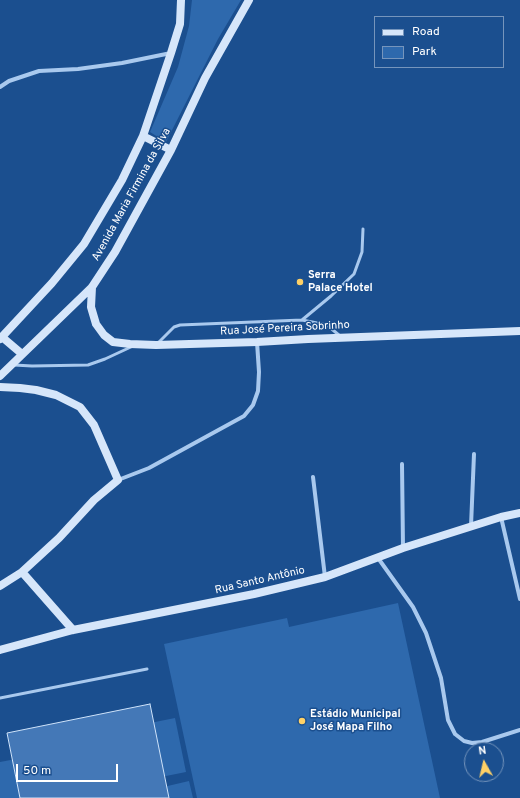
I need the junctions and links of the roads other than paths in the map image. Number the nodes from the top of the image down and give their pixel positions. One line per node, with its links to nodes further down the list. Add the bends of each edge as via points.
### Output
1 (181, 0): 3 (main road, Avenida Maria Firmina da Silva, via 180,24)
2 (249, 0): 6 (main road, Avenida Maria Firmina da Silva, via 205,78)
3 (171, 53): 4 (street, via 78,69 39,71 9,81); 5 (main road, Avenida Maria Firmina da Silva)
4 (0, 87)
5 (142, 136): 6 (main road); 12 (main road, Avenida Maria Firmina da Silva, via 122,180 84,244)
6 (171, 150): 8 (main road, Avenida Maria Firmina da Silva, via 115,252)
7 (363, 229): 9 (lane, via 362,252 354,274)
8 (92, 287): 14 (main road, Rua José Pereira Sobrinho, via 91,307 96,324 104,335 113,342); 16 (main road, Avenida Maria Firmina da Silva)
9 (302, 320): 11 (lane, via 327,325); 15 (lane, via 180,325 174,327)
10 (520, 331): 11 (main road, Rua José Pereira Sobrinho)
11 (341, 337): 13 (main road, Rua José Pereira Sobrinho)
12 (1, 338): 16 (main road)
13 (257, 342): 15 (main road, Rua José Pereira Sobrinho); 23 (street, via 258,391 253,405 244,416 149,468)
14 (137, 344): 15 (main road, Rua José Pereira Sobrinho); 17 (lane, via 88,365)
15 (156, 345)
16 (22, 354): 17 (main road, Avenida Maria Firmina da Silva)
17 (12, 365): 18 (main road, Avenida Maria Firmina da Silva)
18 (0, 376)
19 (0, 388): 23 (main road, via 36,390 56,395 80,407 94,425)
20 (474, 454): 26 (street)
21 (402, 464): 27 (street)
22 (313, 477): 30 (street)
23 (118, 480): 29 (main road, via 94,500)
24 (520, 513): 25 (main road, Rua Santo Antônio)
25 (501, 517): 26 (main road, Rua Santo Antônio); 32 (street)
26 (471, 526): 27 (main road, Rua Santo Antônio)
27 (403, 548): 28 (main road, Rua Santo Antônio)
28 (378, 558): 30 (main road, Rua Santo Antônio); 37 (street, via 413,607 426,633 441,678 448,720 455,734 464,742 472,743)
29 (22, 572): 31 (main road); 33 (main road)
30 (325, 577): 33 (main road, Rua Santo Antônio, via 254,594)
31 (0, 586)
32 (520, 599)
33 (73, 630): 34 (main road, Rua Santo Antônio)
34 (0, 650)
35 (147, 669): 36 (lane)
36 (0, 698)
37 (520, 730)

